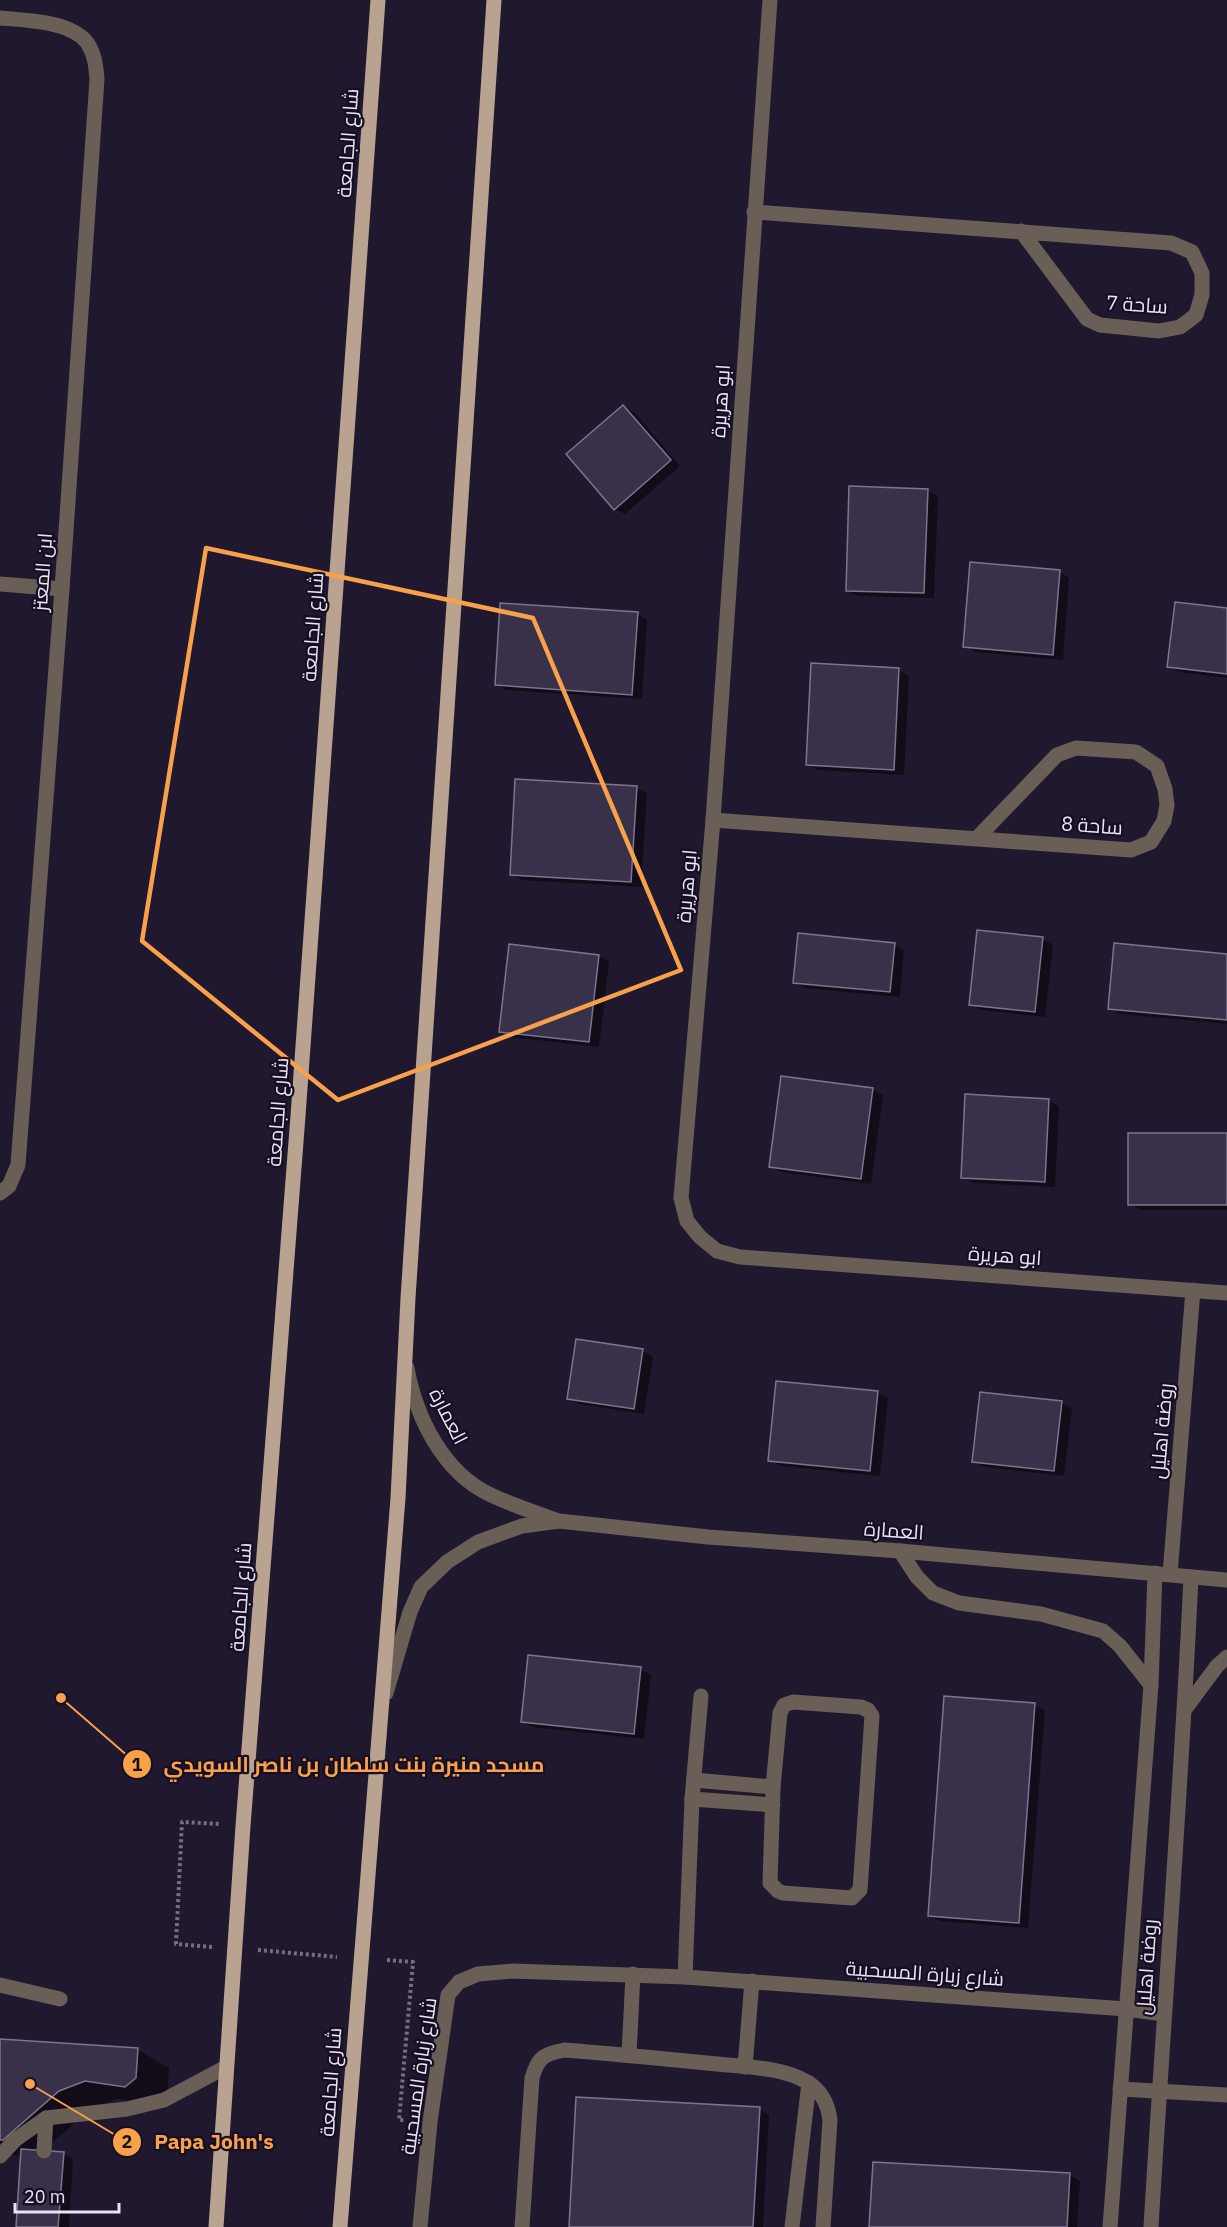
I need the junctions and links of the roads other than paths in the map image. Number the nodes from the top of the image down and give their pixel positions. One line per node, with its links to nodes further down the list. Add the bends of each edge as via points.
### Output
1 (378, 0): 37 (main road, شارع الجامعة)
2 (494, 0): 14 (main road, شارع الجامعة)
3 (770, 0): 5 (street, ابو هريرة)
4 (0, 18): 8 (street, ابن المعتز, via 42,21 68,29 87,42 96,60)
5 (754, 212): 6 (street, ساحة 7); 9 (street, ابو هريرة)
6 (1021, 231): 6 (street, ساحة 7, via 1171,243 1191,252 1202,273 1202,295 1196,315 1180,327 1159,331 1100,325 1087,319)
7 (0, 584): 8 (street)
8 (62, 589): 11 (street, ابن المعتز, via 18,1165 9,1186)
9 (713, 820): 10 (street, ساحة 8); 12 (street, ابو هريرة, via 681,1198 687,1221 700,1237 717,1251 740,1257)
10 (977, 838): 10 (street, ساحة 8, via 1131,850 1151,842 1164,821 1165,789 1157,766 1136,752 1076,748 1057,755)
11 (0, 1193)
12 (1193, 1290): 13 (street, ابو هريرة); 17 (street, روضة اهليل)
13 (1227, 1293)
14 (408, 1298): 15 (street, العمارة, via 405,1355 410,1383 430,1435 442,1453 455,1470 489,1494); 24 (main road, شارع الجامعة, via 398,1498)
15 (559, 1521): 16 (street, العمارة); 24 (street, العمارة, via 522,1526 478,1542 447,1562 422,1587 410,1612)
16 (900, 1551): 17 (street, العمارة); 21 (street, via 933,1593 959,1603 1041,1614 1103,1631)
17 (1163, 1574): 18 (street, العمارة); 21 (street, روضة اهليل)
18 (1191, 1577): 19 (street, العمارة); 23 (street, روضة اهليل)
19 (1227, 1580)
20 (1227, 1657): 23 (street)
21 (1151, 1685): 34 (street, روضة اهليل)
22 (701, 1696): 25 (street)
23 (1185, 1709): 35 (street, روضة اهليل)
24 (380, 1715): 47 (main road, شارع الجامعة)
25 (694, 1780): 26 (street); 27 (street)
26 (773, 1787): 28 (street); 28 (street, via 780,1713 784,1706 793,1702 868,1710 872,1716 858,1894 852,1898 783,1893 773,1888)
27 (692, 1799): 28 (street); 30 (street)
28 (773, 1804)
29 (633, 1974): 30 (street, شارع زبارة المسحبية); 36 (street); 48 (street, شارع زبارة المسحبية, via 478,1974 459,1982 448,1995)
30 (685, 1977): 31 (street, شارع زبارة المسحبية)
31 (752, 1981): 34 (street, شارع زبارة المسحبية); 38 (street)
32 (0, 1985): 33 (street)
33 (60, 1999)
34 (1126, 2009): 35 (street, شارع زبارة المسحبية); 40 (street, روضة اهليل)
35 (1164, 2014): 41 (street, روضة اهليل)
36 (629, 2055): 38 (street); 49 (street, via 564,2050 547,2054 536,2063)
37 (226, 2067): 43 (street, via 164,2100 128,2109); 46 (main road, شارع الجامعة)
38 (745, 2067): 39 (street, via 795,2076)
39 (809, 2083): 50 (street); 51 (street, via 825,2100 830,2120)
40 (1120, 2089): 41 (street); 52 (street, روضة اهليل)
41 (1159, 2090): 42 (street); 53 (street, روضة اهليل)
42 (1227, 2095)
43 (46, 2118): 44 (street); 45 (street)
44 (44, 2151)
45 (0, 2156)
46 (216, 2227)
47 (340, 2227)
48 (420, 2227)
49 (522, 2227)
50 (792, 2227)
51 (823, 2227)
52 (1110, 2227)
53 (1151, 2227)

